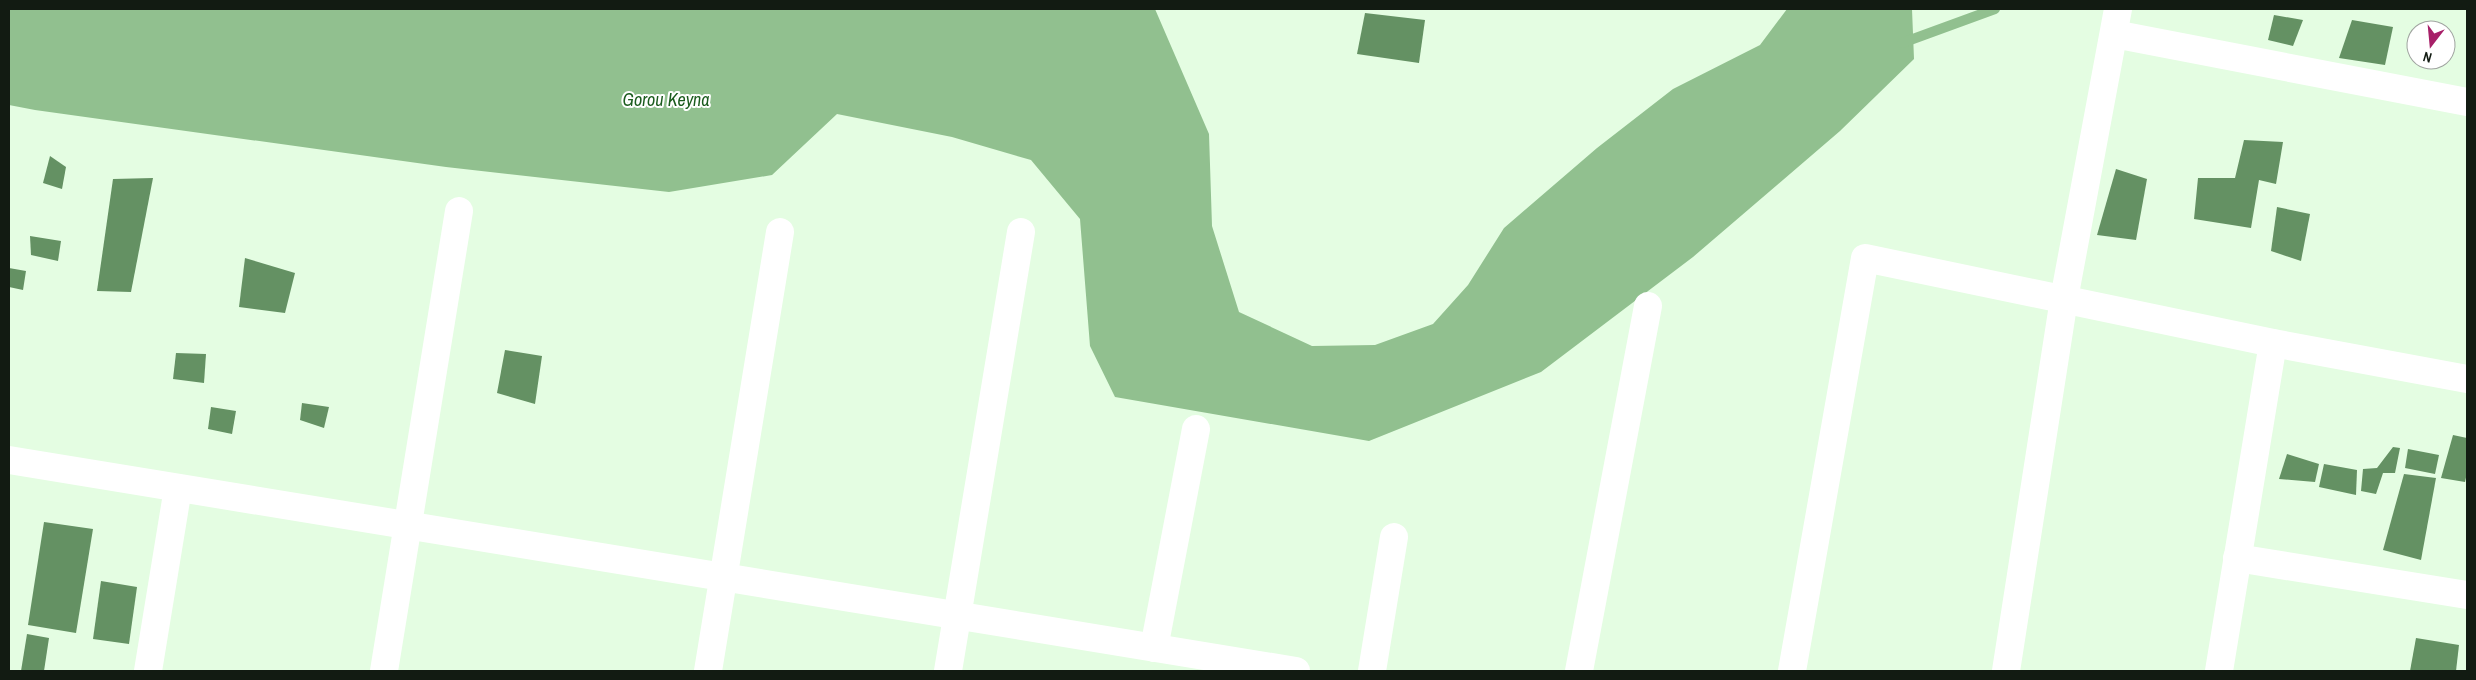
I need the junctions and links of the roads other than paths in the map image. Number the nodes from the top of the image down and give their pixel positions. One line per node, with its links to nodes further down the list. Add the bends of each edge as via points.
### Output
1 (2116, 22): 2 (street); 6 (street)
2 (2467, 102)
3 (460, 211): 13 (street)
4 (780, 232): 16 (street)
5 (1021, 232): 18 (street)
6 (2064, 299): 8 (street); 27 (street, via 1865,258); 28 (street)
7 (1648, 306): 26 (street)
8 (2273, 344): 9 (street); 15 (street)
9 (2467, 379)
10 (1196, 429): 19 (street)
11 (9, 460): 12 (street)
12 (178, 488): 13 (street); 20 (street)
13 (408, 525): 16 (street); 21 (street)
14 (1394, 537): 25 (street)
15 (2237, 558): 17 (street); 29 (street)
16 (723, 577): 18 (street); 22 (street)
17 (2467, 595)
18 (957, 616): 19 (street); 23 (street)
19 (1154, 648): 24 (street)
20 (148, 671)
21 (384, 671)
22 (708, 671)
23 (948, 671)
24 (1296, 671)
25 (1372, 671)
26 (1579, 671)
27 (1792, 671)
28 (2006, 671)
29 (2219, 671)

